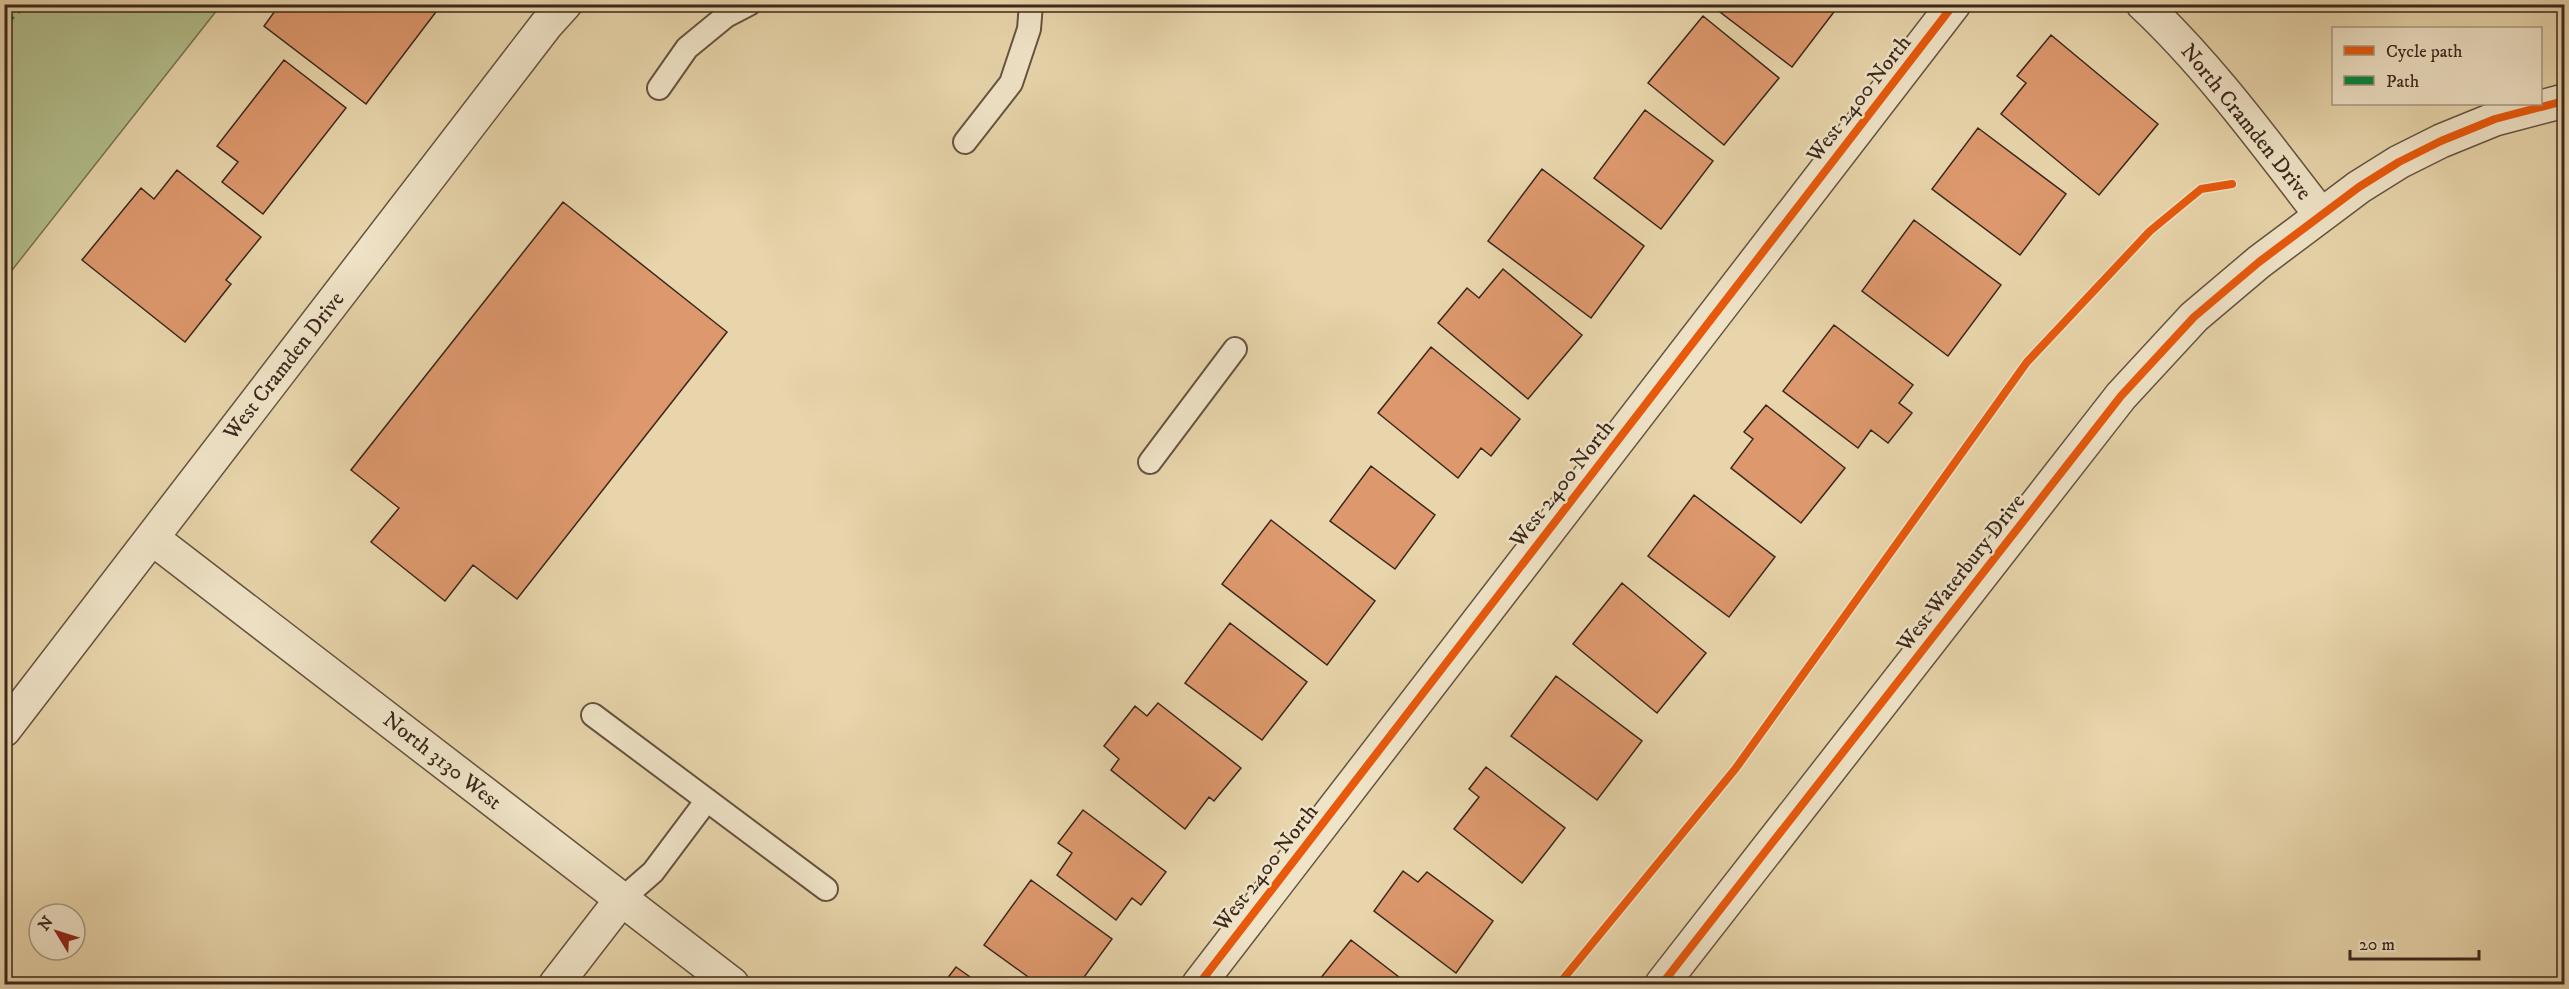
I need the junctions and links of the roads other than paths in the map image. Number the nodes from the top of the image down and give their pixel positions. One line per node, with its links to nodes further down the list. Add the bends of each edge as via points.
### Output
1 (565, 4): 12 (street, West Cramden Drive)
2 (749, 4): 6 (lane, via 726,15 687,48)
3 (1031, 4): 8 (lane, via 1029,29 1011,83)
4 (1954, 4): 20 (street, West 2400 North)
5 (2144, 4): 9 (street, North Cramden Drive, via 2220,87)
6 (659, 88)
7 (2565, 101): 9 (street, West Waterbury Drive, via 2495,119 2441,141 2399,162)
8 (965, 142)
9 (2321, 215): 21 (street, West Waterbury Drive, via 2194,317 2121,396)
10 (1235, 349): 11 (lane)
11 (1150, 462)
12 (152, 538): 14 (street, West Cramden Drive); 17 (street, North 3130 West)
13 (593, 715): 15 (lane)
14 (4, 730)
15 (707, 800): 16 (lane); 17 (lane, via 653,872)
16 (826, 889)
17 (621, 900): 18 (street); 19 (street, North 3130 West)
18 (556, 984)
19 (732, 984)
20 (1199, 984)
21 (1662, 984)

